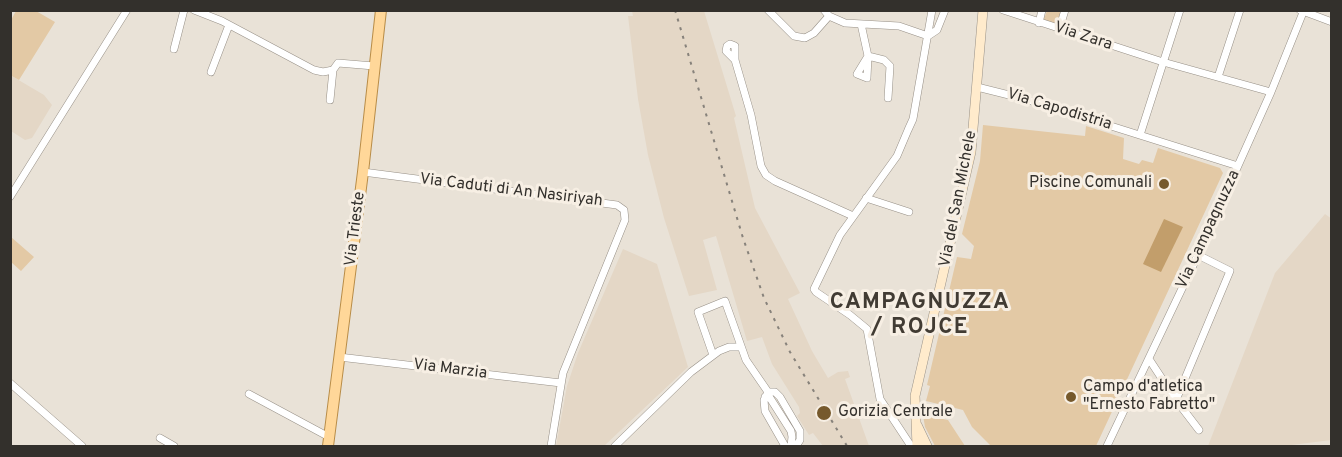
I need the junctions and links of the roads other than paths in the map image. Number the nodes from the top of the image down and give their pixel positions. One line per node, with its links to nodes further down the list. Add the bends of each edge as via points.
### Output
1 (127, 10): 37 (street)
2 (184, 10): 22 (street)
3 (194, 10): 19 (street)
4 (381, 10): 25 (main road, Via Trieste)
5 (768, 10): 15 (street, via 794,36 805,38 814,33)
6 (932, 10): 21 (street)
7 (945, 10): 21 (street, via 936,30)
8 (983, 10): 29 (main road, Via del San Michele)
9 (1004, 10): 17 (street, Via Zara)
10 (1042, 10): 17 (street)
11 (1065, 10): 20 (street)
12 (1180, 10): 24 (street)
13 (1240, 10): 28 (street)
14 (1303, 11): 16 (street); 30 (street, Via Campagnuzza)
15 (826, 13): 18 (street, via 845,23)
16 (1332, 22)
17 (1039, 23): 20 (street, Via Zara)
18 (861, 24): 21 (street, via 899,26); 31 (street, via 868,56 891,66)
19 (230, 25): 26 (street, via 314,70); 27 (street)
20 (1059, 30): 24 (street, Via Zara)
21 (928, 36): 36 (street, via 913,119 897,156)
22 (174, 49)
23 (735, 60): 39 (street, via 766,175)
24 (1163, 62): 28 (street, Via Zara); 33 (street)
25 (374, 66): 26 (street, via 338,63); 35 (main road, Via Trieste)
26 (333, 70): 32 (street)
27 (211, 72)
28 (1218, 77): 30 (street, Via Zara)
29 (977, 87): 33 (street, Via Capodistria); 50 (main road, Via del San Michele, via 967,173 915,396)
30 (1271, 92): 34 (street, Via Campagnuzza)
31 (888, 98)
32 (330, 100)
33 (1140, 135): 34 (street, Via Capodistria)
34 (1238, 166): 40 (street, Via Campagnuzza)
35 (363, 172): 43 (main road, Via Trieste); 46 (street, Via Caduti di An Nasiriyah, via 617,205 624,210 625,220)
36 (866, 196): 38 (street); 39 (street)
37 (10, 197)
38 (909, 212)
39 (853, 216): 61 (street, via 814,289 867,329 880,399)
40 (1198, 255): 44 (street, Via Campagnuzza); 49 (street, via 1230,271)
41 (740, 347): 42 (street, via 729,347); 42 (street, via 725,301 698,312); 48 (street)
42 (713, 355): 57 (street)
43 (339, 357): 46 (street, Via Marzia); 53 (main road, Via Trieste)
44 (1149, 359): 49 (street); 64 (street, Via Campagnuzza)
45 (10, 383): 54 (street)
46 (561, 383): 56 (street, Via Caduti di An Nasiriyah)
47 (249, 394): 53 (street)
48 (766, 394): 58 (street, via 765,411); 59 (street, via 791,431); 60 (street, via 775,392 780,397 800,431 801,440)
49 (1176, 400): 51 (street)
50 (915, 420): 62 (main road, Via del San Michele); 63 (main road, Via del San Michele)
51 (1199, 430)
52 (160, 438): 55 (street)
53 (328, 442)
54 (82, 447)
55 (174, 447)
56 (551, 447)
57 (615, 447)
58 (785, 447)
59 (791, 447)
60 (796, 447)
61 (911, 447)
62 (917, 447)
63 (927, 447)
64 (1107, 447)

